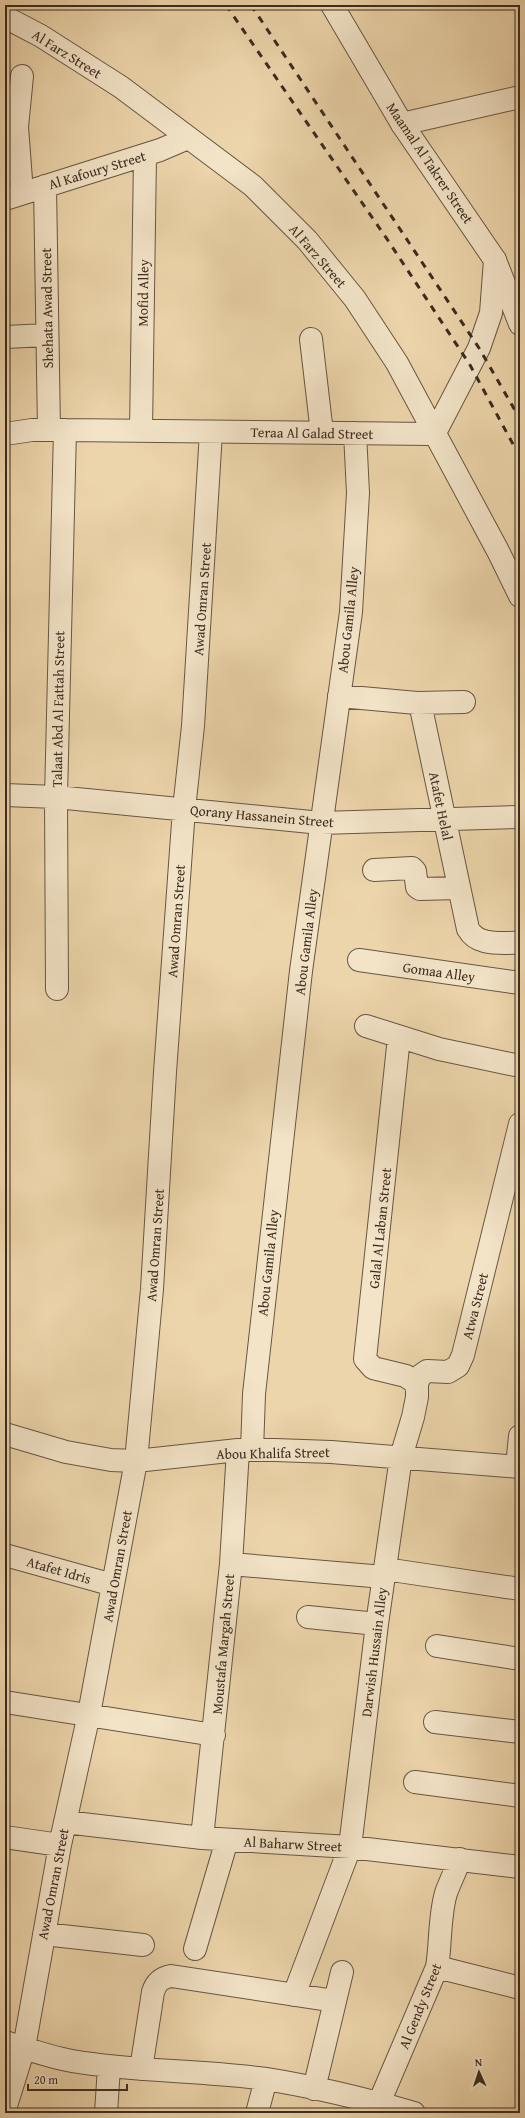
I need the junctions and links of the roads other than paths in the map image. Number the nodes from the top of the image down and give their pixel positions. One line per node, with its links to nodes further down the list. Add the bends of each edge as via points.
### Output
1 (332, 5): 6 (street, Maamal Al Takrer Street)
2 (5, 17): 7 (street, Al Farz Street, via 41,36 121,87)
3 (22, 76): 5 (street)
4 (520, 97): 6 (street)
5 (11, 121): 10 (street)
6 (402, 124): 11 (street, Maamal Al Takrer Street)
7 (188, 138): 8 (street, Al Kafoury Street); 20 (street, Al Farz Street, via 253,186 307,240 355,299 397,363)
8 (145, 154): 9 (street, Al Kafoury Street); 18 (street, Mofid Alley)
9 (45, 186): 10 (street, Al Kafoury Street); 14 (street, Shehata Awad Street)
10 (14, 196)
11 (495, 260): 12 (street, Maamal Al Takrer Street); 20 (street, via 491,313 479,348)
12 (514, 298): 13 (street, Maamal Al Takrer Street)
13 (520, 324)
14 (47, 335): 15 (street); 17 (street, Shehata Awad Street)
15 (5, 337)
16 (311, 338): 21 (street)
17 (57, 430): 18 (street, Teraa Al Galad Street); 23 (street, Teraa Al Galad Street); 29 (street, Talaat Abd Al Fattah Street)
18 (140, 431): 19 (street, Teraa Al Galad Street)
19 (211, 432): 21 (street, Teraa Al Galad Street); 30 (street, Awad Omran Street, via 193,726)
20 (433, 432): 22 (street, Teraa Al Galad Street); 24 (street, Al Farz Street)
21 (322, 433): 22 (street, Teraa Al Galad Street)
22 (355, 433): 25 (street, Abou Gamila Alley, via 358,493 351,612)
23 (5, 434)
24 (520, 596)
25 (339, 696): 27 (street); 33 (street, Abou Gamila Alley)
26 (464, 702): 27 (street)
27 (417, 703): 32 (street, Atafet Helal, via 421,708)
28 (5, 795): 29 (street, Qorany Hassanein Street)
29 (56, 797): 30 (street, Qorany Hassanein Street); 39 (street, Talaat Abd Al Fattah Street)
30 (184, 810): 33 (street, Qorany Hassanein Street); 49 (street, Awad Omran Street, via 152,1289)
31 (520, 817): 32 (street, Qorany Hassanein Street)
32 (443, 819): 33 (street, Qorany Hassanein Street); 35 (street, Atafet Helal)
33 (322, 823): 47 (street, Abou Gamila Alley, via 302,971 254,1394)
34 (374, 870): 35 (street, via 412,868 416,871 417,887 420,889)
35 (458, 888): 36 (street, Atafet Helal, via 471,935 482,941)
36 (520, 944)
37 (359, 960): 38 (street, Gomaa Alley)
38 (520, 983)
39 (57, 989)
40 (366, 1026): 41 (street)
41 (399, 1037): 42 (street); 44 (street, Galal Al Laban Street, via 365,1359 373,1368 406,1376)
42 (520, 1066)
43 (520, 1124): 44 (street, Atwa Street, via 463,1355 458,1366 448,1372 427,1371 420,1376)
44 (416, 1384): 48 (street, via 414,1418)
45 (5, 1434): 49 (street, Abou Khalifa Street, via 88,1457)
46 (520, 1436): 50 (street)
47 (245, 1450): 48 (street, Abou Khalifa Street); 49 (street, Abou Khalifa Street); 52 (street, Moustafa Margah Street)
48 (401, 1457): 50 (street, Abou Khalifa Street); 53 (street, Darwish Hussain Alley)
49 (136, 1461): 54 (street, Awad Omran Street)
50 (519, 1467)
51 (5, 1555): 54 (street, Atafet Idris)
52 (231, 1564): 53 (street); 64 (street, Moustafa Margah Street)
53 (384, 1573): 55 (street); 57 (street, Darwish Hussain Alley)
54 (113, 1585): 61 (street, Awad Omran Street)
55 (520, 1589)
56 (308, 1617): 57 (street)
57 (377, 1624): 72 (street, Darwish Hussain Alley)
58 (438, 1646): 59 (street)
59 (520, 1659)
60 (5, 1702): 61 (street)
61 (90, 1714): 64 (street); 67 (street, Awad Omran Street)
62 (435, 1722): 63 (street)
63 (520, 1732)
64 (214, 1735): 69 (street, Moustafa Margah Street)
65 (415, 1782): 66 (street)
66 (520, 1796)
67 (65, 1822): 69 (street, Al Baharw Street); 71 (street, Awad Omran Street)
68 (5, 1837): 71 (street)
69 (202, 1838): 70 (street, Al Baharw Street)
70 (227, 1840): 72 (street, Al Baharw Street); 77 (street)
71 (60, 1845): 75 (street, Awad Omran Street)
72 (350, 1847): 73 (street, Al Baharw Street); 81 (street, Darwish Hussain Alley)
73 (460, 1859): 74 (street, Al Baharw Street); 78 (street, Al Gendy Street, via 446,1894 441,1920)
74 (520, 1867)
75 (44, 1934): 76 (street); 83 (street, Awad Omran Street)
76 (143, 1945)
77 (195, 1949)
78 (438, 1967): 80 (street); 88 (street, Al Gendy Street)
79 (342, 1972): 82 (street)
80 (520, 1988)
81 (294, 1995): 82 (street); 85 (street, via 165,1977 155,1986)
82 (335, 2002): 87 (street)
83 (14, 2045): 84 (street, via 70,2061); 90 (street, Awad Omran Street)
84 (109, 2067): 85 (street); 91 (street)
85 (141, 2069): 86 (street)
86 (266, 2079): 87 (street); 92 (street)
87 (314, 2089): 89 (street)
88 (379, 2103): 89 (street); 93 (street)
89 (355, 2105)
90 (5, 2109)
91 (106, 2113)
92 (257, 2113)
93 (414, 2113)

